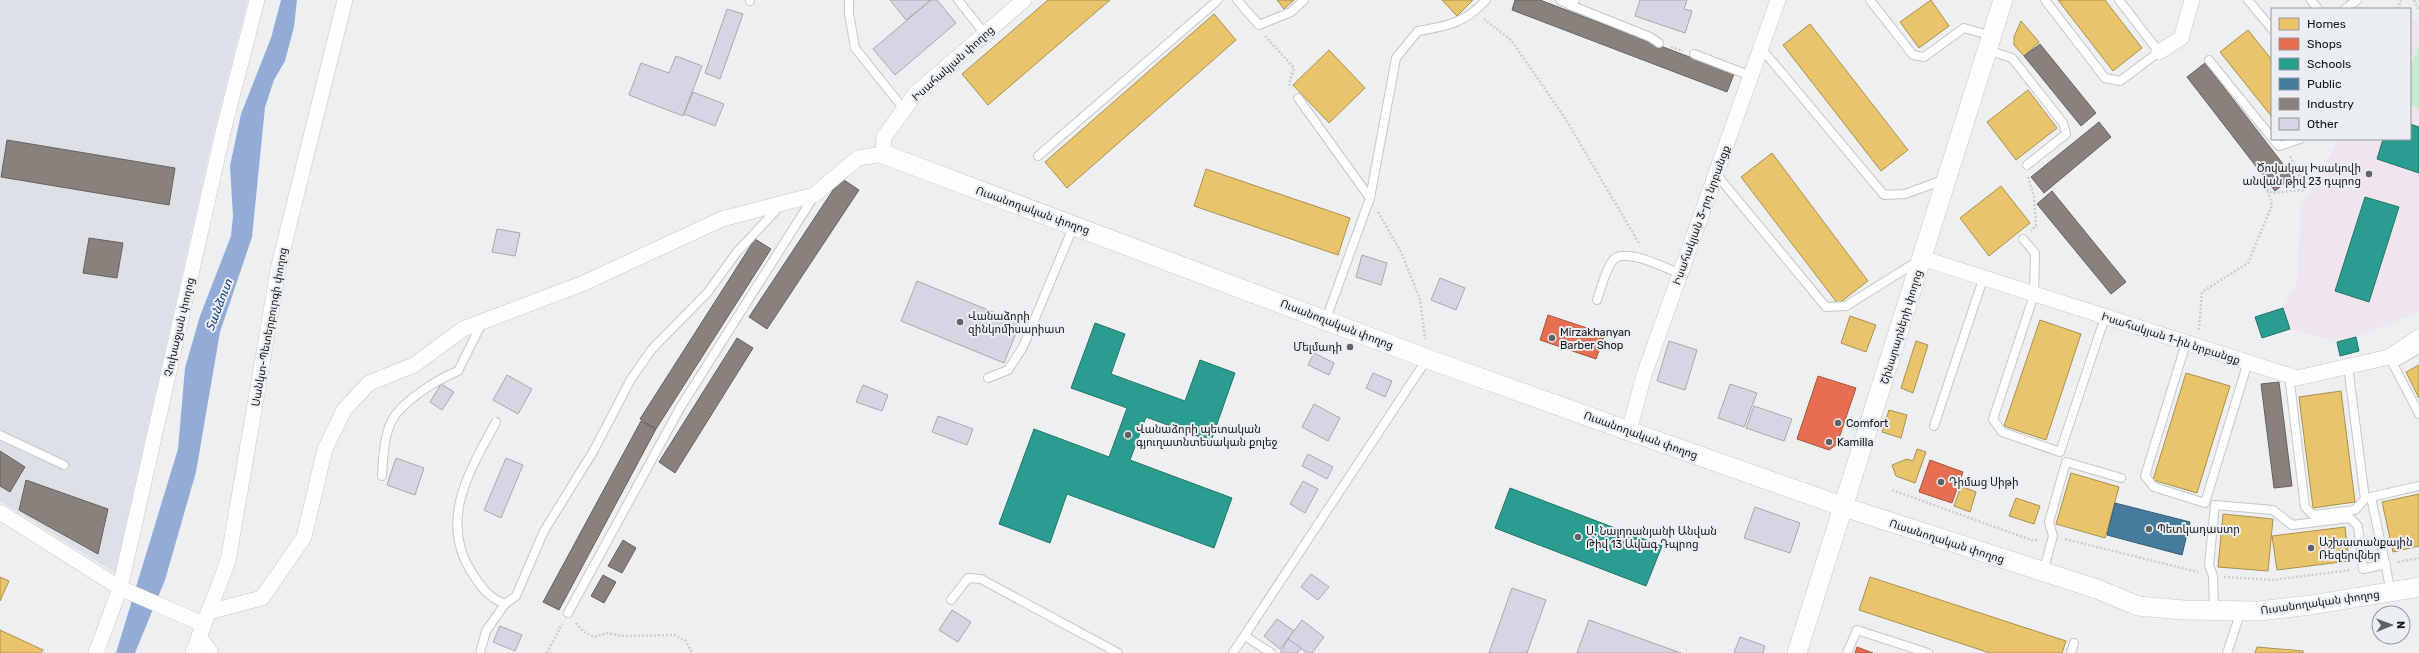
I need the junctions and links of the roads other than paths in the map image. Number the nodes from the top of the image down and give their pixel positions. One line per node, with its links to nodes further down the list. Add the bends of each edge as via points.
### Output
1 (257, 0): 82 (street, Չուխաջյան փողոց, via 224,128)
2 (345, 0): 89 (street, Սանկտ-Պետերբուրգի փողոց, via 279,265 228,561)
3 (849, 0): 33 (lane, via 856,48)
4 (958, 0): 24 (lane)
5 (1024, 0): 24 (street, Իսահակյան փողոց)
6 (1218, 0): 38 (lane)
7 (1237, 0): 8 (lane, via 1258,25 1291,12)
8 (1304, 0)
9 (1486, 0): 43 (lane, via 1475,12 1454,24 1418,31 1396,58)
10 (1560, 0): 20 (lane)
11 (1778, 0): 27 (street, Իսահակյան 3-րդ նրբանցք)
12 (1870, 0): 25 (lane, via 1913,55 1924,57 1964,28)
13 (2003, 0): 25 (street, Շինարարների փողոց)
14 (2045, 0): 28 (lane, via 2105,78 2120,82)
15 (2119, 0): 28 (lane)
16 (2192, 0): 28 (street, via 2181,38)
17 (2248, 0): 23 (lane)
18 (2311, 0): 21 (lane)
19 (2357, 0): 22 (lane)
20 (1573, 2): 26 (lane, via 1650,36)
21 (2317, 8)
22 (2346, 8)
23 (2271, 28)
24 (985, 34): 33 (street, Իսահակյան փողոց, via 916,93)
25 (1989, 43): 39 (lane, via 2012,58 2063,123 2066,134); 41 (street, Շինարարների փողոց)
26 (1662, 44)
27 (1761, 48): 31 (street, Իսահակյան 3-րդ նրբանցք); 41 (lane, via 1884,195 1905,194)
28 (2159, 52)
29 (1694, 54): 31 (lane)
30 (2209, 60): 34 (lane)
31 (1751, 76): 40 (street, Իսահակյան 3-րդ նրբանցք)
32 (1298, 98): 43 (lane)
33 (904, 108): 37 (street, Իսահակյան փողոց, via 884,137)
34 (2271, 138)
35 (2273, 140): 36 (lane, via 2278,146)
36 (2298, 140)
37 (883, 154): 42 (street, via 858,158); 45 (street, Ուսանողական փողոց)
38 (1038, 156)
39 (2027, 165)
40 (1716, 174): 47 (lane, via 1826,307 1846,306); 48 (street, Իսահակյան 3-րդ նրբանցք)
41 (1947, 178): 47 (street, Շինարարների փողոց)
42 (814, 195): 44 (street); 88 (lane, via 680,408)
43 (1370, 198): 53 (lane)
44 (782, 204): 54 (street, via 722,219 584,283); 85 (lane, via 737,252 708,292 652,349 631,379 594,450 544,531 516,596)
45 (1074, 225): 53 (street, Ուսանողական փողոց); 62 (lane, via 1023,347 1008,370)
46 (2023, 239): 50 (lane, via 2035,253)
47 (1922, 258): 49 (street, Իսահակյան 1-ին նրբանցք); 77 (street, Շինարարների փողոց)
48 (1680, 274): 51 (lane, via 1633,256 1620,255 1613,261); 66 (street, Իսահակյան 3-րդ նրբանցք, via 1644,375)
49 (1983, 279): 50 (street, Իսահակյան 1-ին նրբանցք); 65 (lane)
50 (2034, 295): 52 (street, Իսահակյան 1-ին նրբանցք); 68 (lane, via 1992,419 2002,432)
51 (1597, 300)
52 (2105, 317): 56 (street, Իսահակյան 1-ին նրբանցք); 68 (lane)
53 (1326, 319): 58 (street, Ուսանողական փողոց)
54 (482, 322): 71 (lane, via 458,371 438,379 395,415 383,447); 89 (street, via 463,329 414,365 369,383 344,410 325,449 304,537 262,598)
55 (2419, 337): 60 (street, Իսահակյան 1-ին նրբանցք, via 2389,357)
56 (2192, 344): 59 (street, Իսահակյան 1-ին նրբանցք); 75 (lane, via 2145,476 2154,487)
57 (2419, 349): 63 (lane, via 2393,364)
58 (1428, 359): 66 (street, Ուսանողական փողոց); 90 (lane)
59 (2248, 362): 61 (street, Իսահակյան 1-ին նրբանցք); 75 (lane)
60 (2348, 366): 61 (street, Իսահակյան 1-ին նրբանցք, via 2297,378); 74 (lane)
61 (2289, 375): 74 (lane, via 2305,507 2313,515 2355,510)
62 (988, 378)
63 (2419, 414)
64 (496, 422): 85 (lane, via 466,479 457,511 458,540 466,565 483,590)
65 (1934, 426)
66 (1629, 431): 77 (street, Ուսանողական փողոց)
67 (0, 435): 70 (lane)
68 (2060, 452): 69 (lane)
69 (2066, 462): 72 (lane); 80 (lane, via 2049,522 2052,536)
70 (64, 465)
71 (382, 476)
72 (2122, 478)
73 (2419, 486): 74 (lane)
74 (2368, 498): 79 (lane)
75 (2205, 503): 76 (lane)
76 (2215, 505): 79 (lane, via 2273,510 2292,525 2350,518 2358,526 2363,569); 86 (lane, via 2209,566 2213,576)
77 (1844, 507): 80 (street, Ուսանողական փողոց); 99 (street, Շինարարների փողոց)
78 (0, 512): 82 (street)
79 (2386, 564): 83 (lane)
80 (2043, 572): 86 (street, Ուսանողական փողոց, via 2138,606)
81 (2419, 587): 83 (street, Ուսանողական փողոց)
82 (125, 590): 89 (street); 92 (street, Չուխաջյան փողոց)
83 (2391, 592): 87 (street, Ուսանողական փողոց, via 2311,605)
84 (951, 600): 96 (lane, via 968,578 981,578)
85 (505, 604): 95 (lane, via 486,631)
86 (2214, 610): 87 (street, Ուսանողական փողոց)
87 (2241, 611): 103 (lane)
88 (568, 613)
89 (203, 624): 93 (street, Սանկտ-Պետերբուրգի փողոց); 94 (street)
90 (1245, 636): 97 (lane); 98 (lane)
91 (2074, 643): 102 (lane)
92 (96, 653)
93 (193, 653)
94 (211, 653)
95 (480, 653)
96 (1118, 653)
97 (1233, 653)
98 (1271, 653)
99 (1797, 653)
100 (1847, 653): 101 (lane, via 1857,630)
101 (1928, 653)
102 (2071, 653)
103 (2227, 653)

